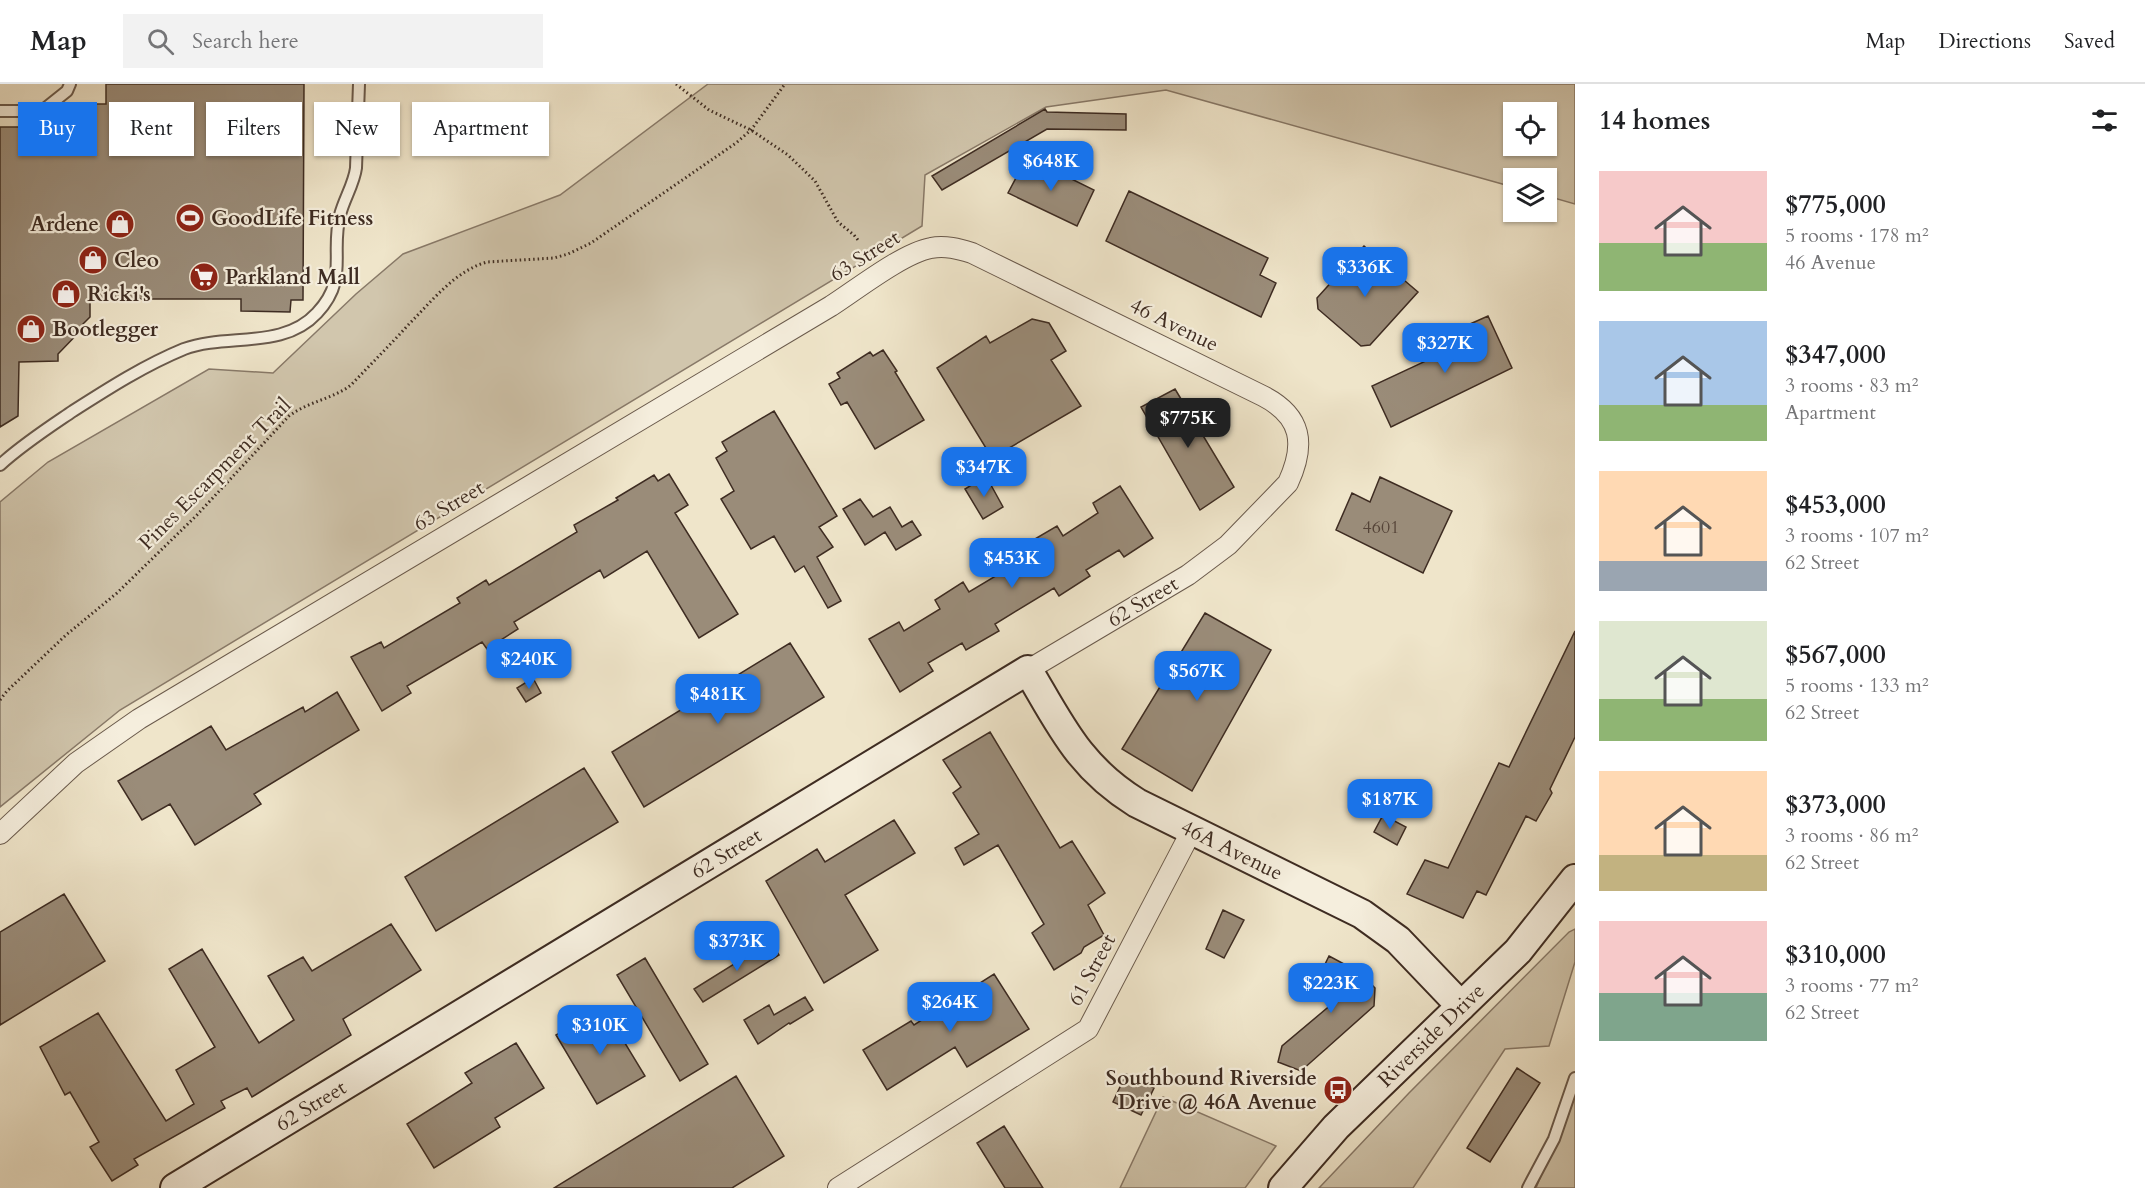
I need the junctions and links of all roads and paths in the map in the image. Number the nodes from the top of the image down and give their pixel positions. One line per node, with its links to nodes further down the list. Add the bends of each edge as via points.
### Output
1 (359, 84): 9 (lane, via 356,168 338,223 337,278 316,315 283,334 199,344 165,358 105,390 22,445)
2 (676, 84): 6 (path, via 709,110)
3 (785, 84): 6 (path, Pines Escarpment Trail)
4 (68, 88): 5 (lane, via 42,111)
5 (0, 111)
6 (751, 130): 7 (path, via 788,154 815,181 838,222); 12 (path, Pines Escarpment Trail, via 591,243 554,258 487,262 459,276 351,385 306,404 289,416 196,516)
7 (858, 240)
8 (940, 247): 10 (street, 46 Avenue, via 972,253 1277,403 1294,421 1298,440 1294,470); 14 (street, 63 Street, via 910,254 831,306 139,719 76,763)
9 (0, 465)
10 (1268, 505): 11 (street, 62 Street, via 1228,545 1188,575)
11 (1028, 670): 13 (street, 46A Avenue, via 1091,768 1119,792); 18 (street, 62 Street)
12 (0, 700)
13 (1192, 830): 16 (street, 46A Avenue, via 1369,919 1402,945); 19 (street, 61 Street, via 1088,1029)
14 (0, 834)
15 (1575, 879): 16 (street, Riverside Drive, via 1518,951)
16 (1461, 1006): 20 (street, Riverside Drive, via 1336,1127)
17 (1575, 1078): 21 (lane, via 1554,1139)
18 (175, 1188)
19 (838, 1188)
20 (1283, 1188)
21 (1528, 1188)

